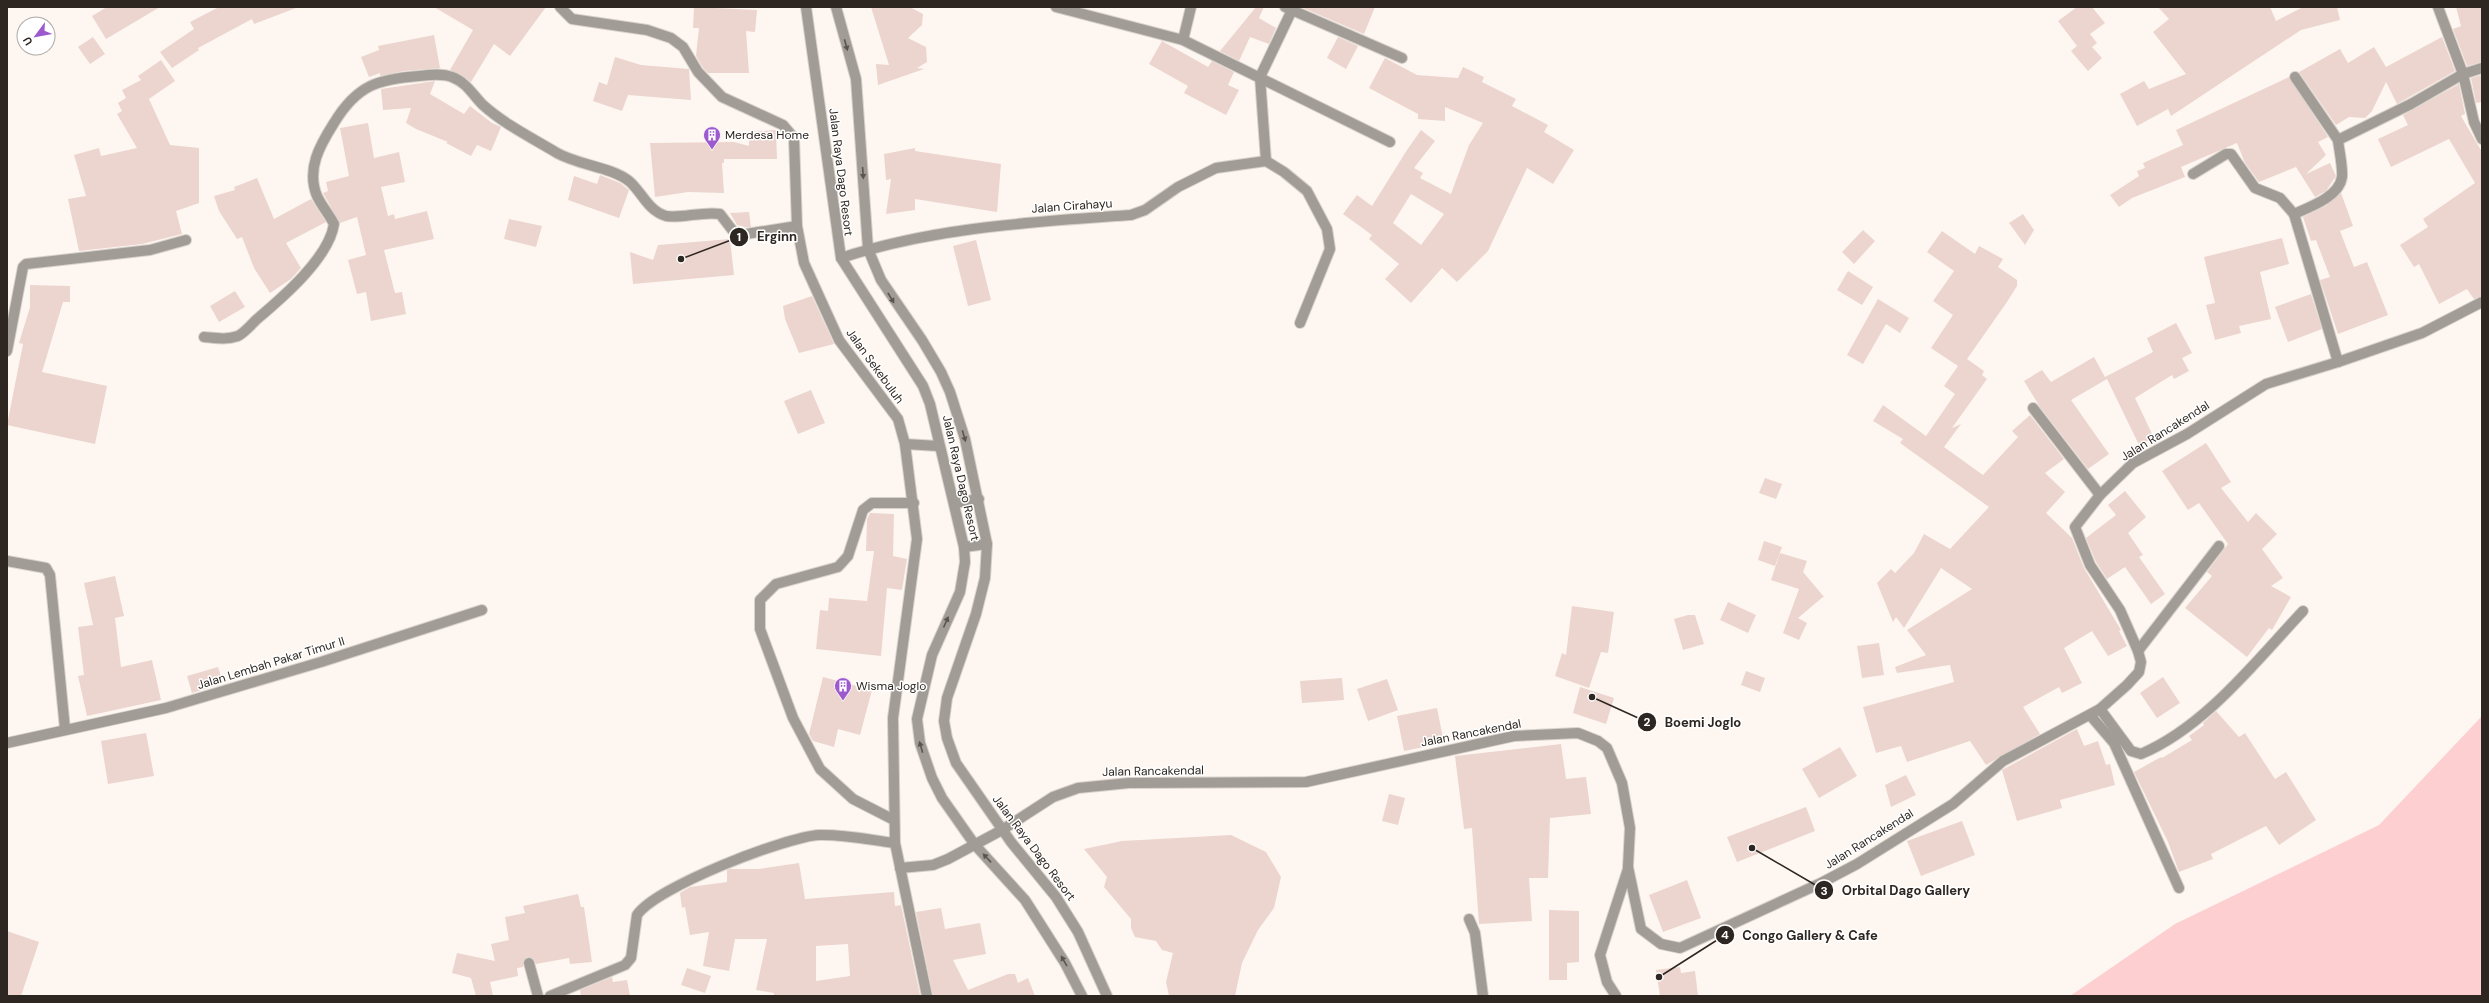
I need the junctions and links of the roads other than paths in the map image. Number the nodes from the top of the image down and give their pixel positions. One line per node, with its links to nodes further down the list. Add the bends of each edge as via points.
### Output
1 (560, 7): 20 (street, Jalan Sekebuluh, via 572,19 647,30 671,38 683,47 698,72 722,97 783,125 794,138)
2 (806, 7): 23 (street, Jalan Raya Dago Resort)
3 (836, 7): 22 (street, Jalan Raya Dago Resort, one-way to 22, via 856,79)
4 (1056, 7): 8 (street)
5 (1191, 7): 8 (street)
6 (2438, 7): 11 (street)
7 (1288, 8): 9 (street); 12 (street)
8 (1183, 40): 12 (street)
9 (1402, 58)
10 (2482, 68): 11 (street)
11 (2463, 74): 14 (street, via 2474,122); 15 (street, via 2411,104)
12 (1260, 77): 16 (street); 17 (street)
13 (2295, 77): 15 (street)
14 (2482, 139)
15 (2338, 140): 19 (street, via 2342,176 2340,183 2325,201)
16 (1390, 142)
17 (1266, 161): 22 (street, Jalan Cirahayu, via 1231,165 1202,173 1145,210 1131,215 1003,224); 25 (street, via 1307,191 1327,229 1330,249)
18 (2194, 174): 19 (street, via 2226,154 2231,154 2255,188 2280,198)
19 (2294, 214): 28 (street)
20 (798, 226): 26 (street, via 746,234 734,230 720,214 711,212 667,216 651,208 629,182 618,175 566,158 529,136 483,104 459,80 441,74 401,77 375,82 361,91 335,120 320,145 312,174 314,186 317,197 334,224 333,234 317,258 294,285 239,335 225,339); 30 (street, Jalan Sekebuluh, via 804,263 835,332 898,419)
21 (186, 240): 27 (street, via 150,250 26,264 23,267 16,299)
22 (868, 249): 23 (street, Jalan Cirahayu); 33 (street, Jalan Raya Dago Resort, one-way to 33, via 880,280 941,372 964,439)
23 (841, 258): 31 (street, Jalan Raya Dago Resort, via 923,386 930,404)
24 (2482, 302): 28 (street, Jalan Rancakendal, via 2422,333)
25 (1300, 323)
26 (204, 337)
27 (7, 351)
28 (2338, 362): 32 (street, Jalan Rancakendal, via 2266,384 2187,434 2133,463)
29 (2033, 408): 32 (street)
30 (905, 444): 31 (street); 34 (street, Jalan Sekebuluh)
31 (938, 446): 35 (street, Jalan Raya Dago Resort)
32 (2100, 495): 42 (street, Jalan Rancakendal, via 2075,527 2090,565 2120,610)
33 (979, 499): 35 (street); 36 (street, Jalan Raya Dago Resort)
34 (914, 503): 47 (street, Jalan Sekebuluh, via 917,539 893,718); 47 (street, via 872,503 863,510 848,556 838,567 776,584 760,600 760,629 793,718 820,769 853,799)
35 (955, 503): 38 (street, Jalan Raya Dago Resort)
36 (987, 544): 38 (street); 48 (street, Jalan Raya Dago Resort, via 985,578 976,614 947,698 944,721 956,763)
37 (2219, 546): 42 (street)
38 (964, 547): 50 (street, Jalan Raya Dago Resort, one-way to 38, via 942,798 932,778 917,731 917,719 932,654 960,592 965,562)
39 (7, 561): 45 (street, via 46,568 52,582)
40 (482, 610): 45 (street, Jalan Lembah Pakar Timur II, via 166,708)
41 (2303, 611): 43 (street, via 2223,697 2170,739 2154,748 2140,754 2131,751)
42 (2138, 651): 43 (street, Jalan Rancakendal, via 2141,662 2139,672)
43 (2100, 709): 44 (street, Jalan Rancakendal)
44 (2090, 715): 51 (street, Jalan Rancakendal, via 2003,761 1953,804 1857,864 1821,884 1680,948 1661,944 1642,929); 53 (street, via 2114,743)
45 (65, 729): 46 (street, Jalan Lembah Pakar Timur II)
46 (7, 743)
47 (894, 820): 49 (street, Jalan Sekebuluh)
48 (1002, 830): 50 (street, Jalan Rancakendal); 51 (street, Jalan Rancakendal, via 1053,797 1090,786 1129,783 1306,782 1514,736 1578,733 1598,741 1607,748 1613,758 1622,783 1630,828); 60 (street, Jalan Raya Dago Resort, via 1056,897 1078,932)
49 (895, 843): 52 (street, Jalan Sekebuluh); 57 (street, via 820,835 796,838 696,877 640,910 637,915 631,958 625,965)
50 (975, 845): 52 (street, Jalan Rancakendal, via 933,865); 59 (street, Jalan Raya Dago Resort, one-way to 50, via 1065,962 1025,900)
51 (1628, 867): 62 (street, via 1600,955 1607,982)
52 (900, 868): 58 (street, Jalan Sekebuluh)
53 (2179, 888)
54 (1469, 919): 61 (street, via 1475,933)
55 (529, 963): 56 (street)
56 (538, 996)
57 (550, 996)
58 (927, 996)
59 (1082, 996)
60 (1107, 996)
61 (1484, 996)
62 (1616, 996)

